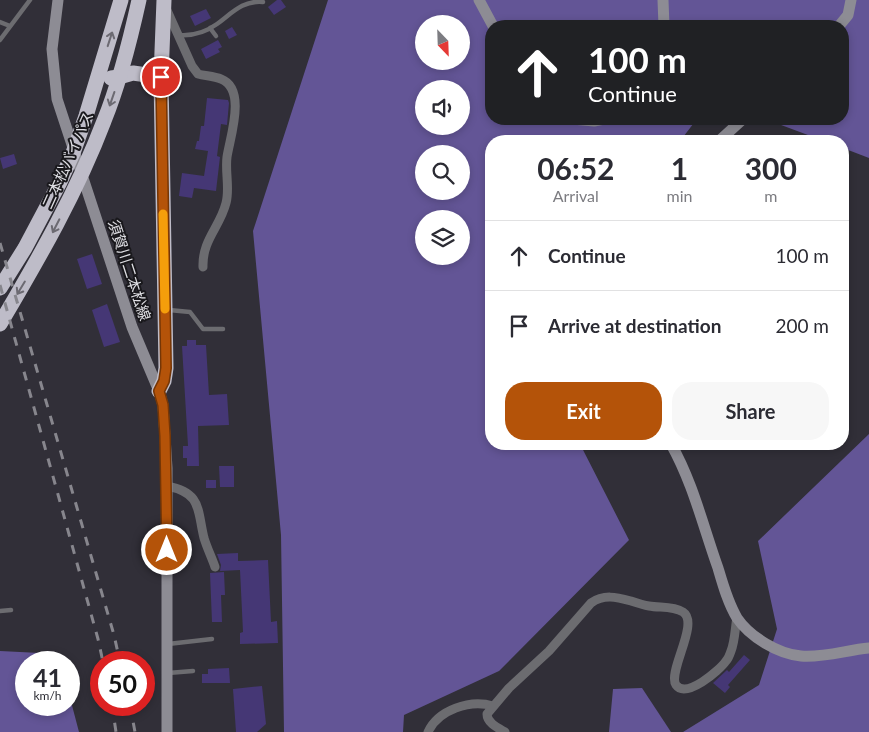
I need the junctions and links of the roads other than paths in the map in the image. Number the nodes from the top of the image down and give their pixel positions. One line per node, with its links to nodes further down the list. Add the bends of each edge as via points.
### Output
1 (30, 0): 14 (lane)
2 (58, 0): 29 (main road, 須賀川二本松線, via 52,49 57,100 132,327)
3 (121, 0): 20 (highway, 二本松バイパス, one-way to 3)
4 (140, 0): 21 (highway, 二本松バイパス)
5 (479, 0): 10 (main road)
6 (663, 0): 11 (main road)
7 (851, 0): 12 (main road)
8 (165, 1): 16 (street); 19 (highway)
9 (263, 2): 15 (lane, via 243,4)
10 (490, 20)
11 (664, 20)
12 (844, 20)
13 (0, 22): 14 (lane)
14 (10, 26): 18 (lane)
15 (210, 28): 16 (lane, via 191,36); 17 (lane)
16 (179, 35): 24 (street, via 198,74 221,79 234,94 226,203 202,254)
17 (216, 36)
18 (0, 40)
19 (161, 77): 21 (highway, via 133,73); 26 (highway)
20 (98, 78): 21 (highway); 25 (highway, 二本松バイパス, via 60,182)
21 (119, 78): 27 (highway, 二本松バイパス, one-way to 27, via 70,200)
22 (736, 125): 23 (main road)
23 (726, 135)
24 (203, 267)
25 (0, 288)
26 (165, 310): 28 (lane, via 190,312 203,329); 29 (highway, via 166,368)
27 (0, 324)
28 (223, 329)
29 (159, 391): 31 (main road, 須賀川二本松線, via 163,405)
30 (674, 450): 35 (main road, via 694,492 725,590)
31 (167, 486): 32 (street, via 181,489 195,502); 37 (main road, 須賀川二本松線)
32 (215, 567)
33 (11, 610): 34 (lane)
34 (0, 611)
35 (737, 617): 38 (main road, via 770,645 796,655); 41 (street, via 732,649 726,662 708,678 683,690 676,686 674,679 688,623 683,612 616,597 598,598)
36 (212, 639): 37 (lane)
37 (168, 644): 40 (main road, 須賀川二本松線)
38 (869, 648)
39 (193, 672): 40 (lane)
40 (168, 673): 42 (main road, 須賀川二本松線)
41 (493, 706): 43 (street, via 484,703 450,711 437,718); 44 (street, via 487,719)
42 (167, 732)
43 (428, 732)
44 (506, 732)

